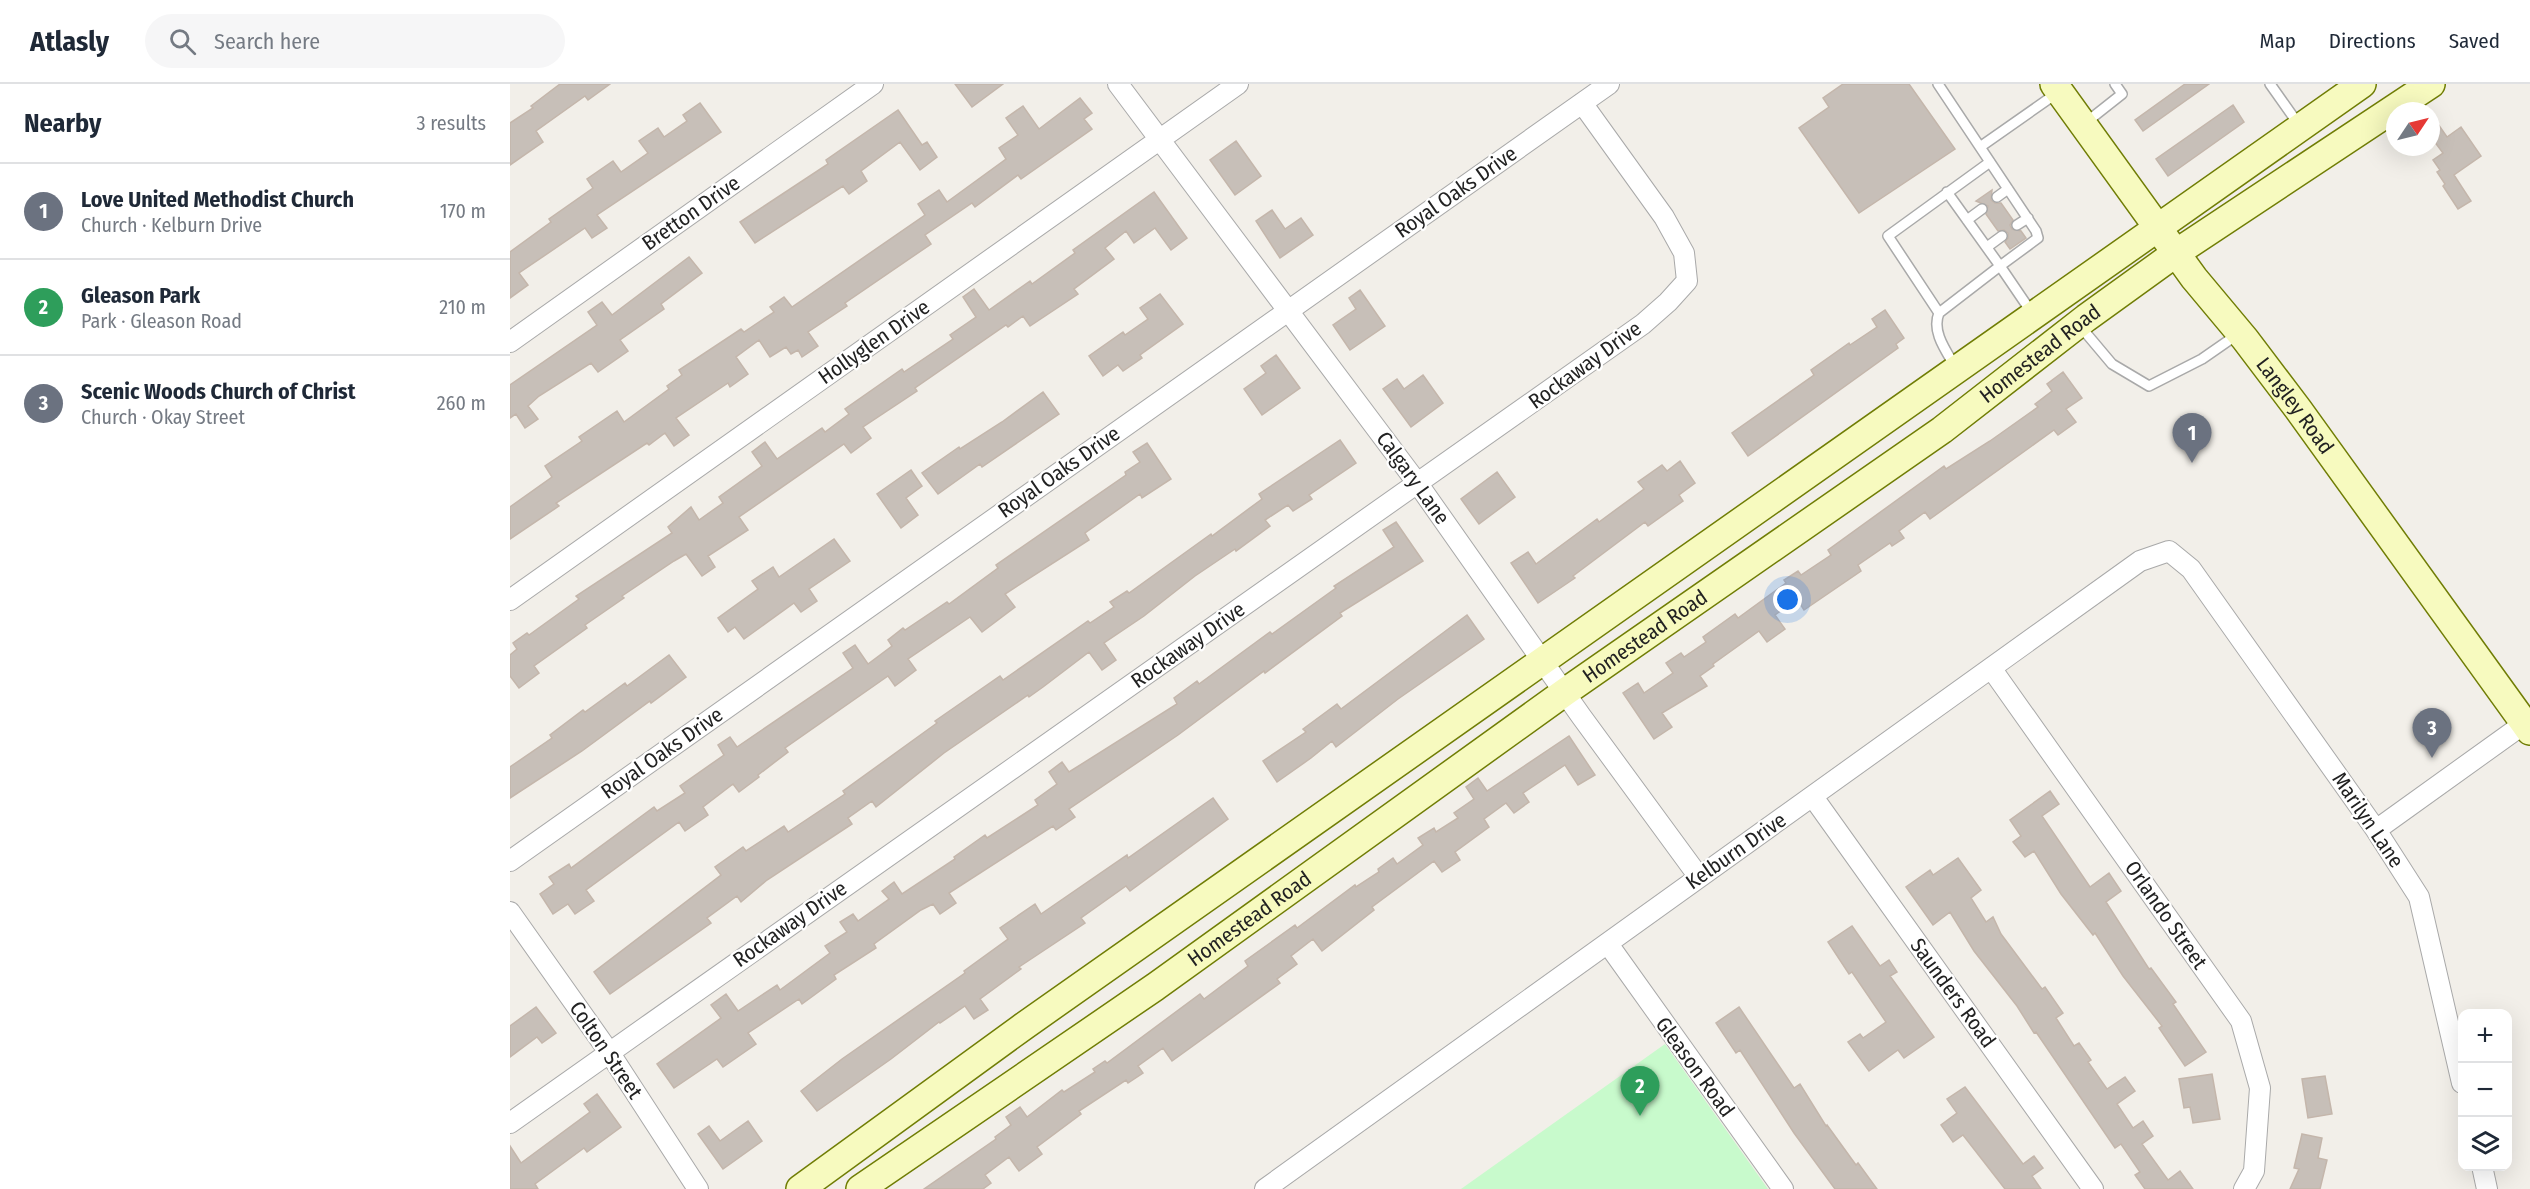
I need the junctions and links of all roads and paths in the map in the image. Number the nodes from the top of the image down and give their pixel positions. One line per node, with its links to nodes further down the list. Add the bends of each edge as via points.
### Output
1 (873, 84): 34 (street, Bretton Drive)
2 (1118, 84): 14 (street, Calgary Lane)
3 (1238, 84): 14 (street, Hollyglen Drive)
4 (1609, 84): 11 (street, Royal Oaks Drive)
5 (1938, 84): 15 (lane)
6 (2115, 84): 12 (lane, via 2122,94)
7 (2270, 84): 13 (lane)
8 (2362, 84): 13 (main road, Homestead Road)
9 (2424, 86): 27 (main road, Homestead Road)
10 (2057, 88): 12 (main road, Langley Road); 15 (lane)
11 (1582, 103): 29 (street, Royal Oaks Drive); 38 (street, Rockaway Drive, via 1664,217 1684,253 1687,281 1643,324)
12 (2083, 125): 24 (main road, Langley Road)
13 (2300, 127): 24 (main road, Homestead Road)
14 (1160, 139): 29 (street, Calgary Lane); 42 (street, Hollyglen Drive)
15 (1980, 147): 16 (lane)
16 (1990, 162): 17 (lane); 18 (lane)
17 (2008, 189): 19 (lane); 21 (lane)
18 (1947, 192): 22 (lane); 30 (lane, via 1888,236)
19 (1997, 197)
20 (1982, 209): 22 (lane)
21 (2028, 218): 23 (lane); 28 (lane, via 2038,238)
22 (1967, 220): 26 (lane)
23 (2017, 225)
24 (2158, 228): 27 (main road, Langley Road); 31 (main road, Homestead Road)
25 (2002, 236): 26 (lane)
26 (1987, 247): 28 (lane)
27 (2176, 253): 32 (main road, Homestead Road); 33 (main road, Langley Road)
28 (2000, 266): 30 (lane); 31 (lane)
29 (1289, 310): 38 (street, Calgary Lane); 51 (street, Royal Oaks Drive)
30 (1939, 313): 35 (lane, via 1936,319 1940,339)
31 (2034, 316): 35 (main road, Homestead Road)
32 (2079, 324): 33 (lane, via 2112,364 2149,386 2202,359); 37 (main road, Homestead Road)
33 (2240, 332): 46 (main road, Langley Road)
34 (510, 342)
35 (1958, 370): 36 (main road, Homestead Road)
36 (1920, 396): 37 (main road); 39 (main road, Homestead Road)
37 (1942, 430): 40 (main road, Homestead Road)
38 (1418, 484): 43 (street, Calgary Lane); 57 (street, Rockaway Drive)
39 (1775, 498): 40 (main road); 43 (main road, Homestead Road)
40 (1799, 530): 45 (main road, Homestead Road)
41 (2205, 588): 44 (street, Kelburn Drive, via 2191,569 2169,551 2140,561); 49 (street, Marilyn Lane)
42 (510, 600)
43 (1544, 662): 45 (street, Calgary Lane); 48 (main road, Homestead Road)
44 (1991, 668): 47 (street, Kelburn Drive); 69 (street, Orlando Street, via 2241,1021 2260,1088 2254,1171)
45 (1565, 692): 50 (main road, Homestead Road); 52 (street, Calgary Lane)
46 (2527, 727): 49 (street)
47 (1813, 797): 52 (street, Kelburn Drive); 68 (street, Saunders Road)
48 (1312, 824): 50 (main road); 55 (main road, Homestead Road)
49 (2376, 830): 58 (street, Marilyn Lane, via 2419,897)
50 (1337, 857): 56 (main road, Homestead Road)
51 (510, 861)
52 (1699, 877): 54 (street, Kelburn Drive)
53 (510, 912): 57 (street, Colton Street)
54 (1608, 944): 66 (street, Kelburn Drive); 67 (street, Gleason Road)
55 (1129, 952): 56 (main road); 59 (main road, Homestead Road)
56 (1155, 987): 60 (main road, Homestead Road)
57 (609, 1052): 61 (street, Rockaway Drive); 63 (street, Colton Street)
58 (2458, 1063)
59 (950, 1080): 60 (main road); 64 (main road, Homestead Road)
60 (973, 1112): 65 (main road, Homestead Road)
61 (510, 1123)
62 (2483, 1171): 70 (street)
63 (698, 1189)
64 (800, 1189)
65 (860, 1189)
66 (1265, 1189)
67 (1783, 1189)
68 (2093, 1189)
69 (2244, 1189)
70 (2487, 1189)

